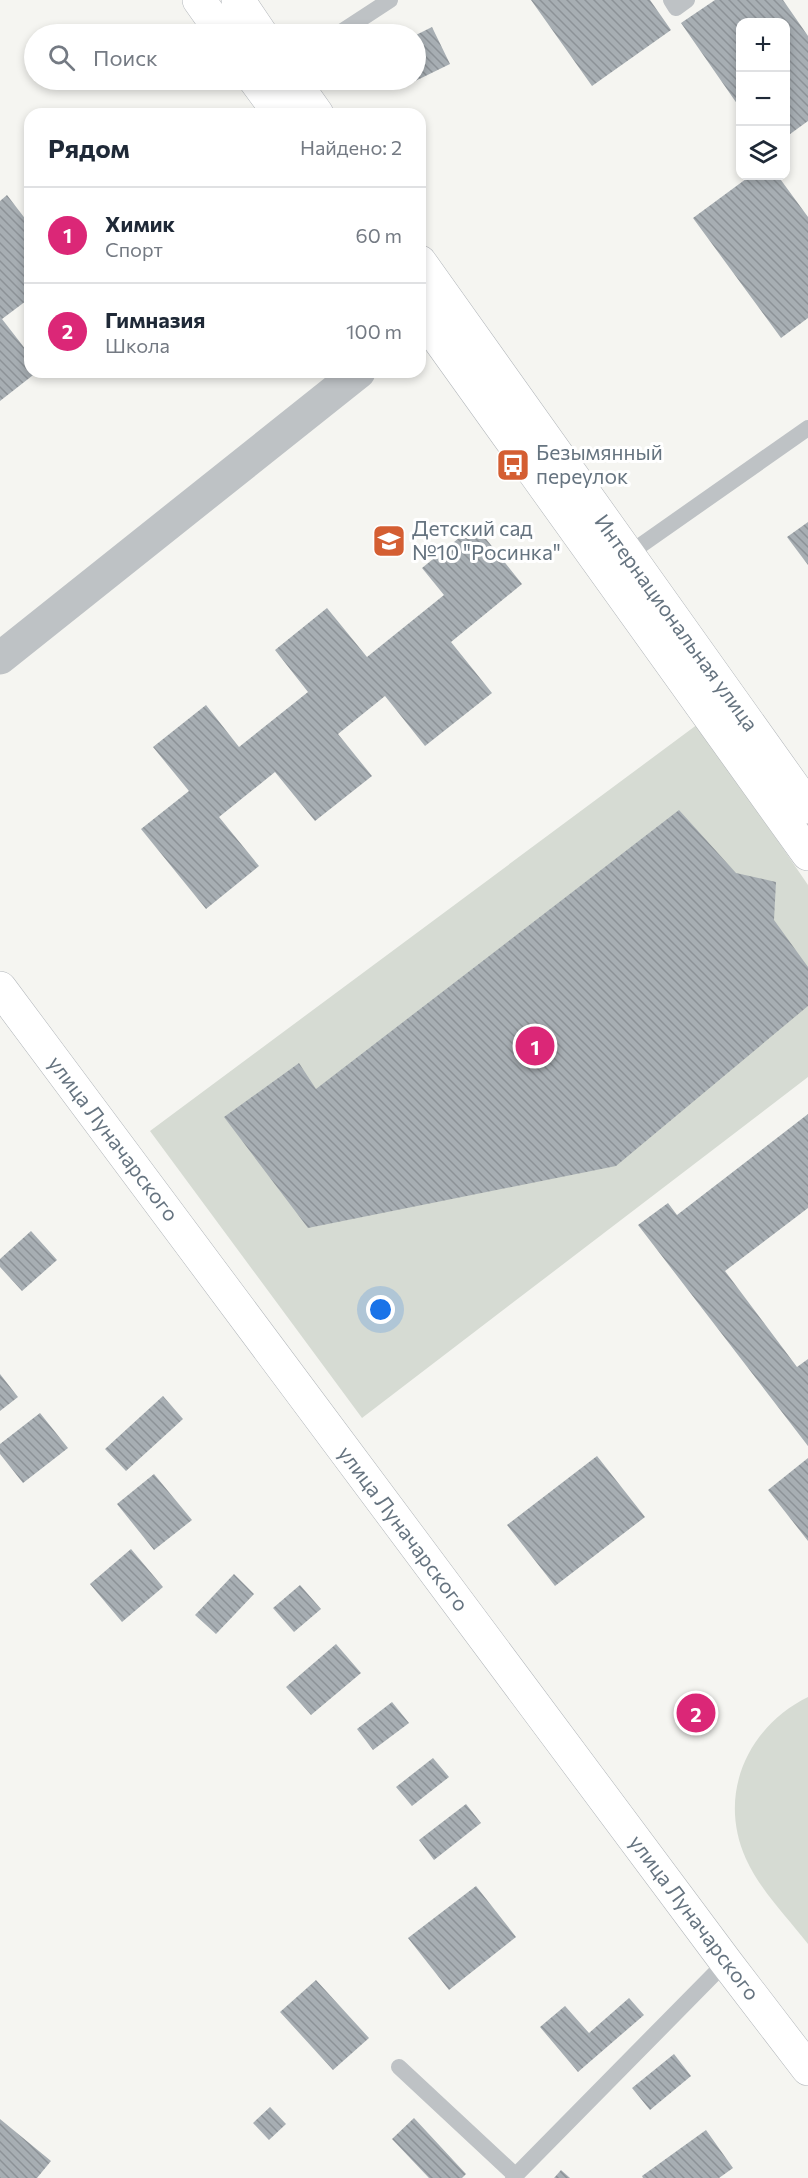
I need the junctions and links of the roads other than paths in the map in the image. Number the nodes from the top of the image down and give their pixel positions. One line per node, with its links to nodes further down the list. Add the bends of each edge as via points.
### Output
1 (199, 0): 6 (street)
2 (237, 0): 7 (street)
3 (390, 0): 8 (lane)
4 (671, 0): 5 (lane, via 676,8)
5 (687, 0)
6 (216, 24)
7 (254, 24)
8 (353, 24)
9 (262, 90): 11 (street)
10 (300, 90): 12 (street)
11 (275, 108)
12 (313, 108)
13 (428, 314): 16 (street, Интернациональная улица); 19 (street, Интернациональная улица)
14 (351, 378): 17 (street)
15 (808, 428): 16 (lane)
16 (627, 555): 18 (street, Интернациональная улица)
17 (0, 658)
18 (808, 807)
19 (808, 854)
20 (0, 988): 21 (street, улица Луначарского)
21 (726, 1962): 23 (street, улица Луначарского); 24 (lane)
22 (399, 2067): 24 (lane)
23 (808, 2069)
24 (515, 2177)

